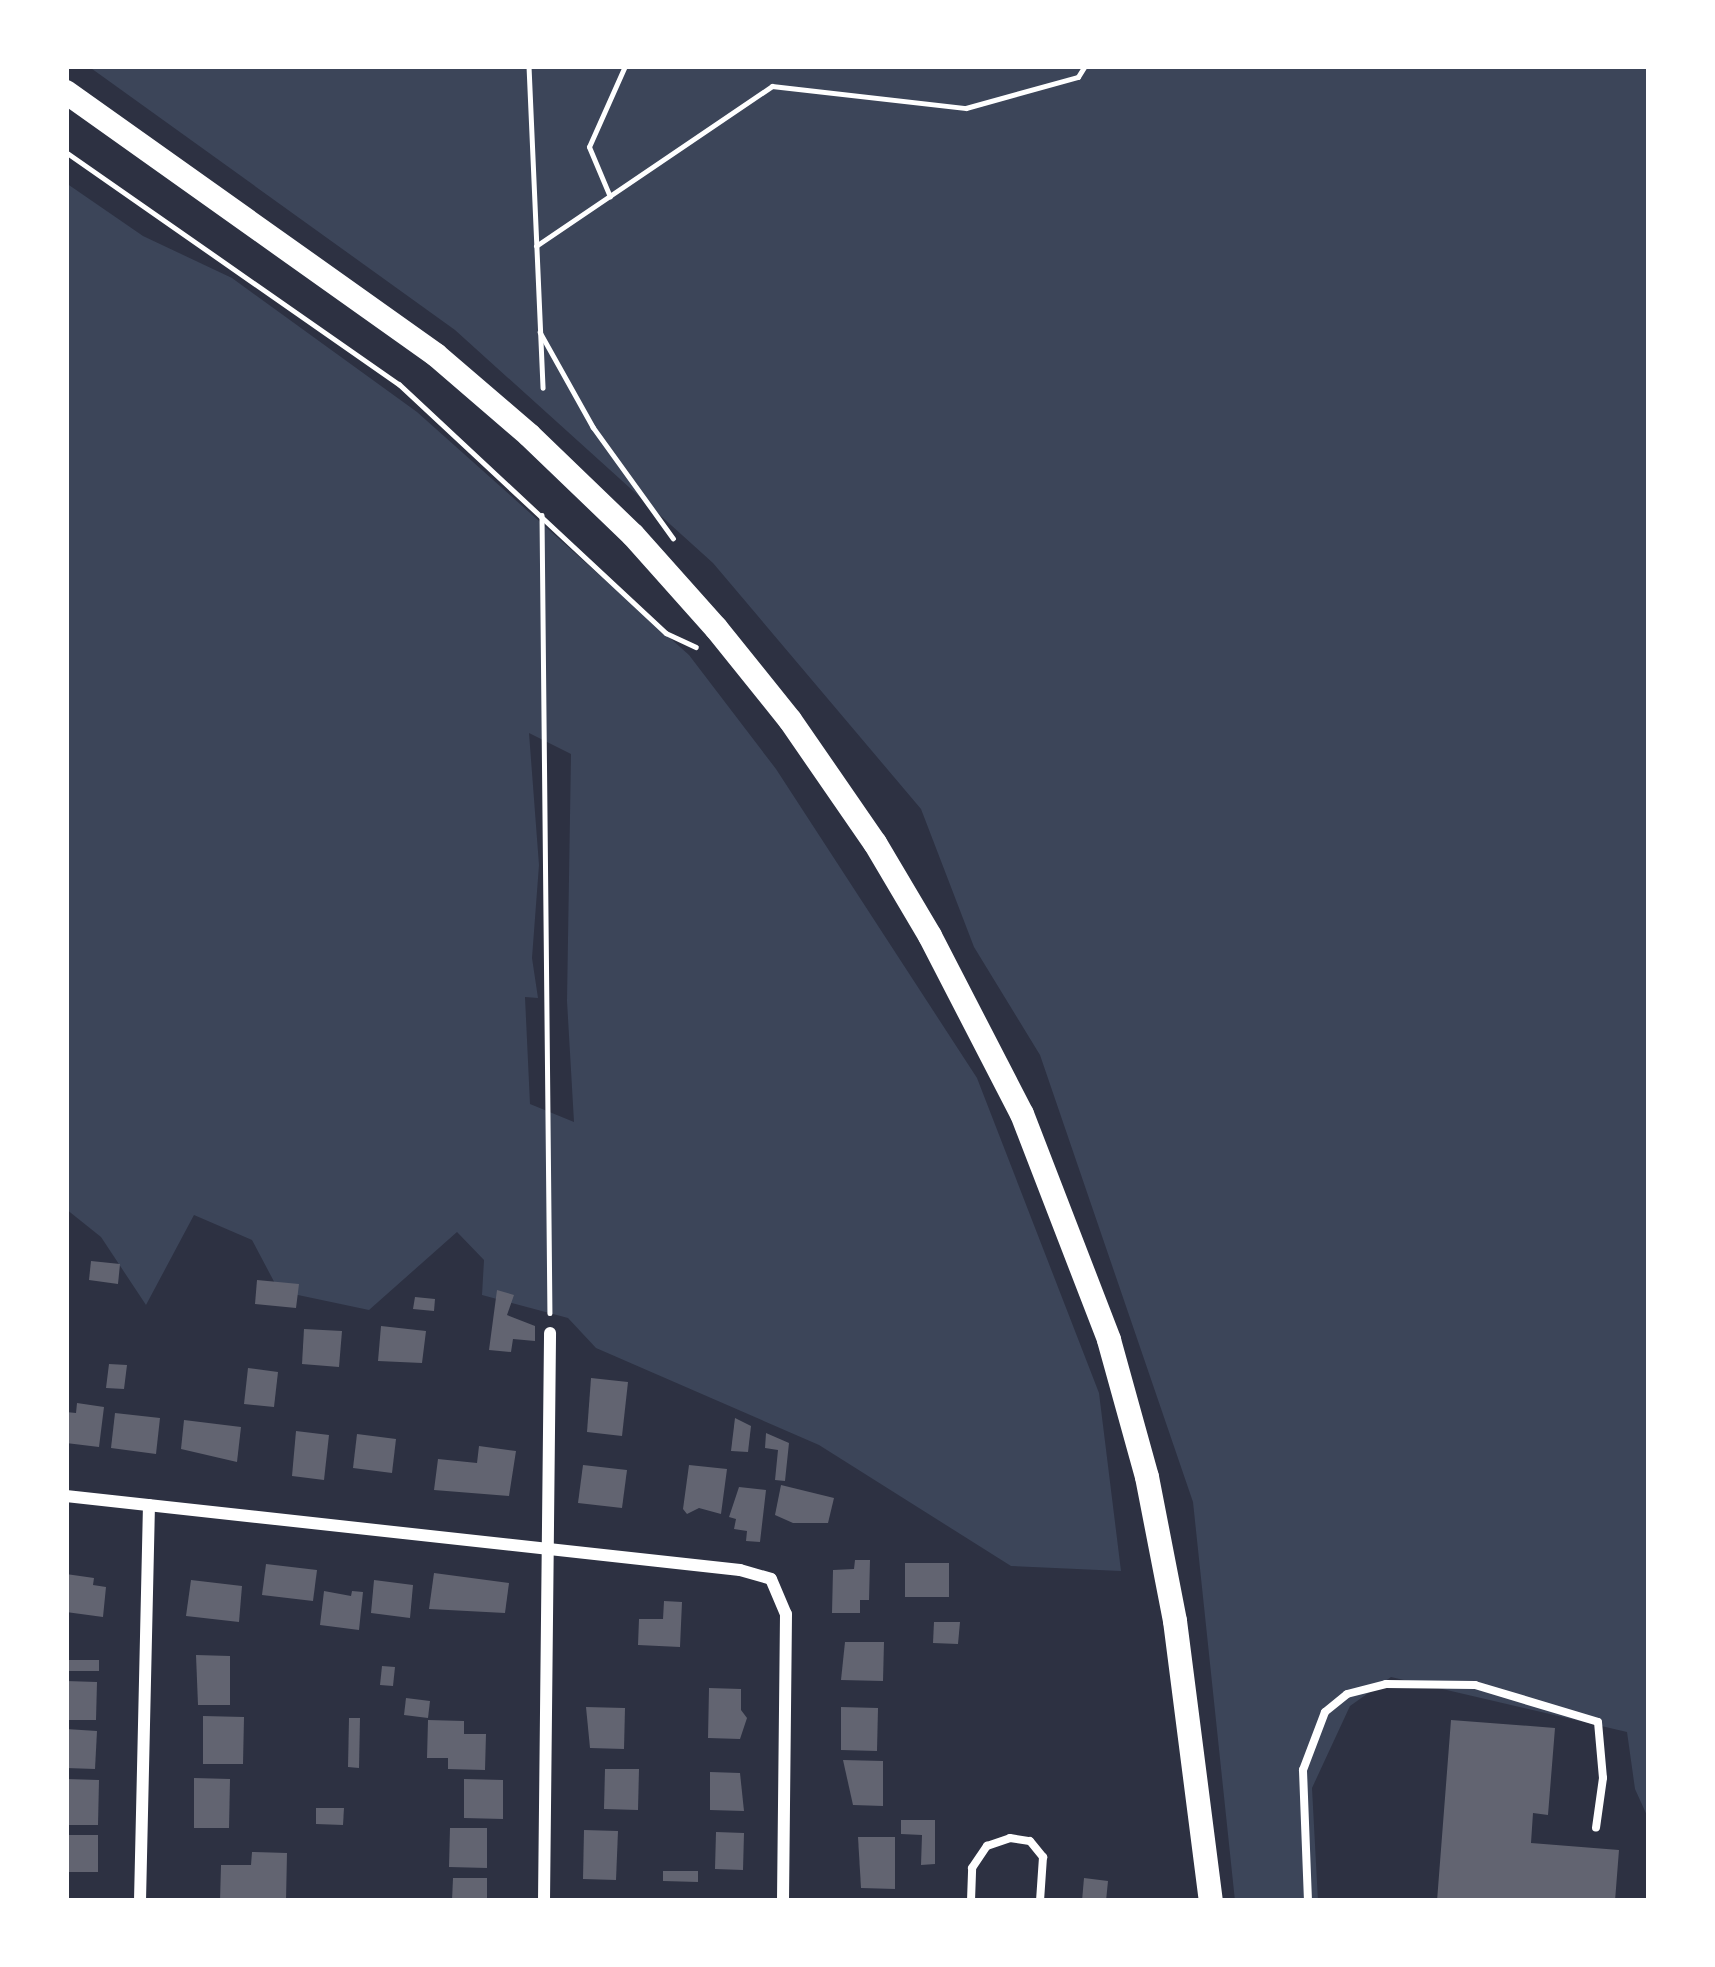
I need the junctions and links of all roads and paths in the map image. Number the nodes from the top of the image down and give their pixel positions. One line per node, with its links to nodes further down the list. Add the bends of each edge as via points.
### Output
1 (529, 66): 7 (path)
2 (625, 66): 6 (path, via 589,147)
3 (1085, 66): 6 (path, via 1078,77 965,108 772,86)
4 (66, 92): 17 (main road, via 436,355 529,436 716,628 875,843 1022,1114 1108,1340 1147,1477 1175,1621)
5 (66, 152): 10 (path, via 399,385)
6 (610, 197): 7 (path)
7 (536, 246): 8 (path)
8 (540, 332): 9 (path); 11 (path, via 592,427)
9 (543, 388)
10 (542, 515): 12 (path, via 666,633); 13 (path)
11 (680, 548)
12 (708, 652)
13 (550, 1333): 16 (street)
14 (66, 1496): 15 (street)
15 (149, 1505): 16 (street); 19 (street)
16 (550, 1550): 20 (street); 21 (street, via 771,1579 786,1614)
17 (1198, 1806): 24 (main road); 25 (main road)
18 (1597, 1828): 26 (lane, via 1598,1722 1475,1685 1386,1684 1347,1694 1325,1712 1303,1770)
19 (140, 1901)
20 (544, 1901)
21 (784, 1901)
22 (971, 1901): 23 (lane, via 972,1868 987,1846 1010,1838 1030,1841 1043,1857)
23 (1040, 1901)
24 (1196, 1901)
25 (1211, 1901)
26 (1308, 1901)

